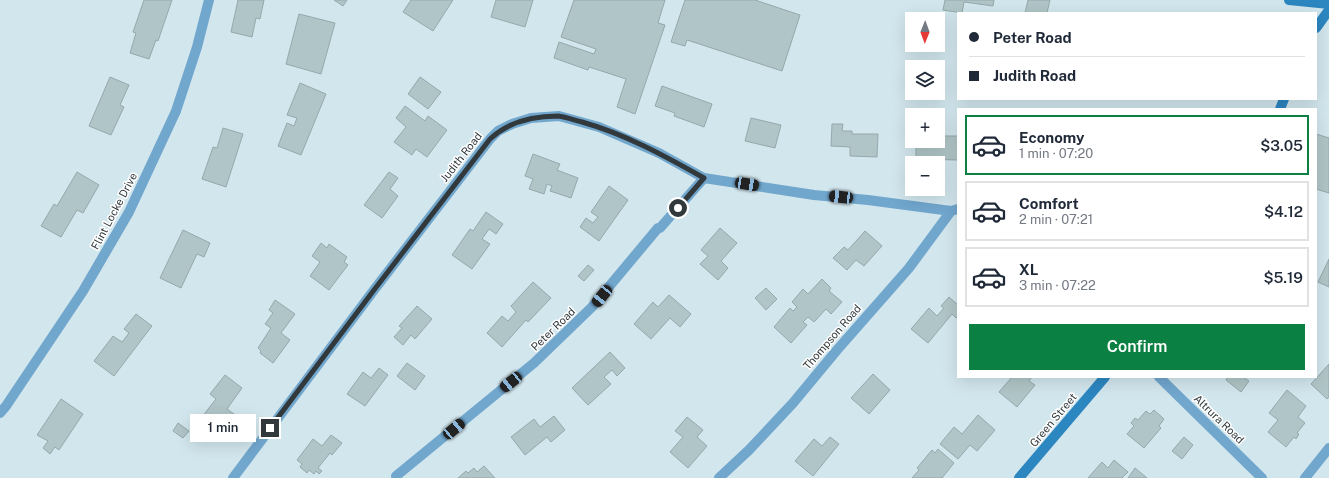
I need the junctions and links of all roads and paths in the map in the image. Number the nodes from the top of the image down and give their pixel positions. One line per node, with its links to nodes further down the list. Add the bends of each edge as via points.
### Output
1 (209, 0): 10 (street, Flint Locke Drive, via 176,111 129,212 83,291)
2 (1289, 0): 3 (main road)
3 (1329, 4)
4 (1329, 10): 5 (main road)
5 (1317, 27)
6 (704, 178): 7 (street, Judith Road); 12 (street, Peter Road, via 592,307 534,364); 13 (street, Judith Road, via 659,153 599,127 559,116 531,118 498,131 374,290)
7 (954, 210): 14 (street, Thompson Road, via 909,268 792,403)
8 (1104, 378): 15 (main road, Green Street)
9 (1160, 378): 16 (street, Altrura Road)
10 (0, 413)
11 (1329, 448): 17 (street)
12 (396, 476)
13 (233, 478)
14 (719, 478)
15 (1019, 478)
16 (1262, 478)
17 (1305, 478)

